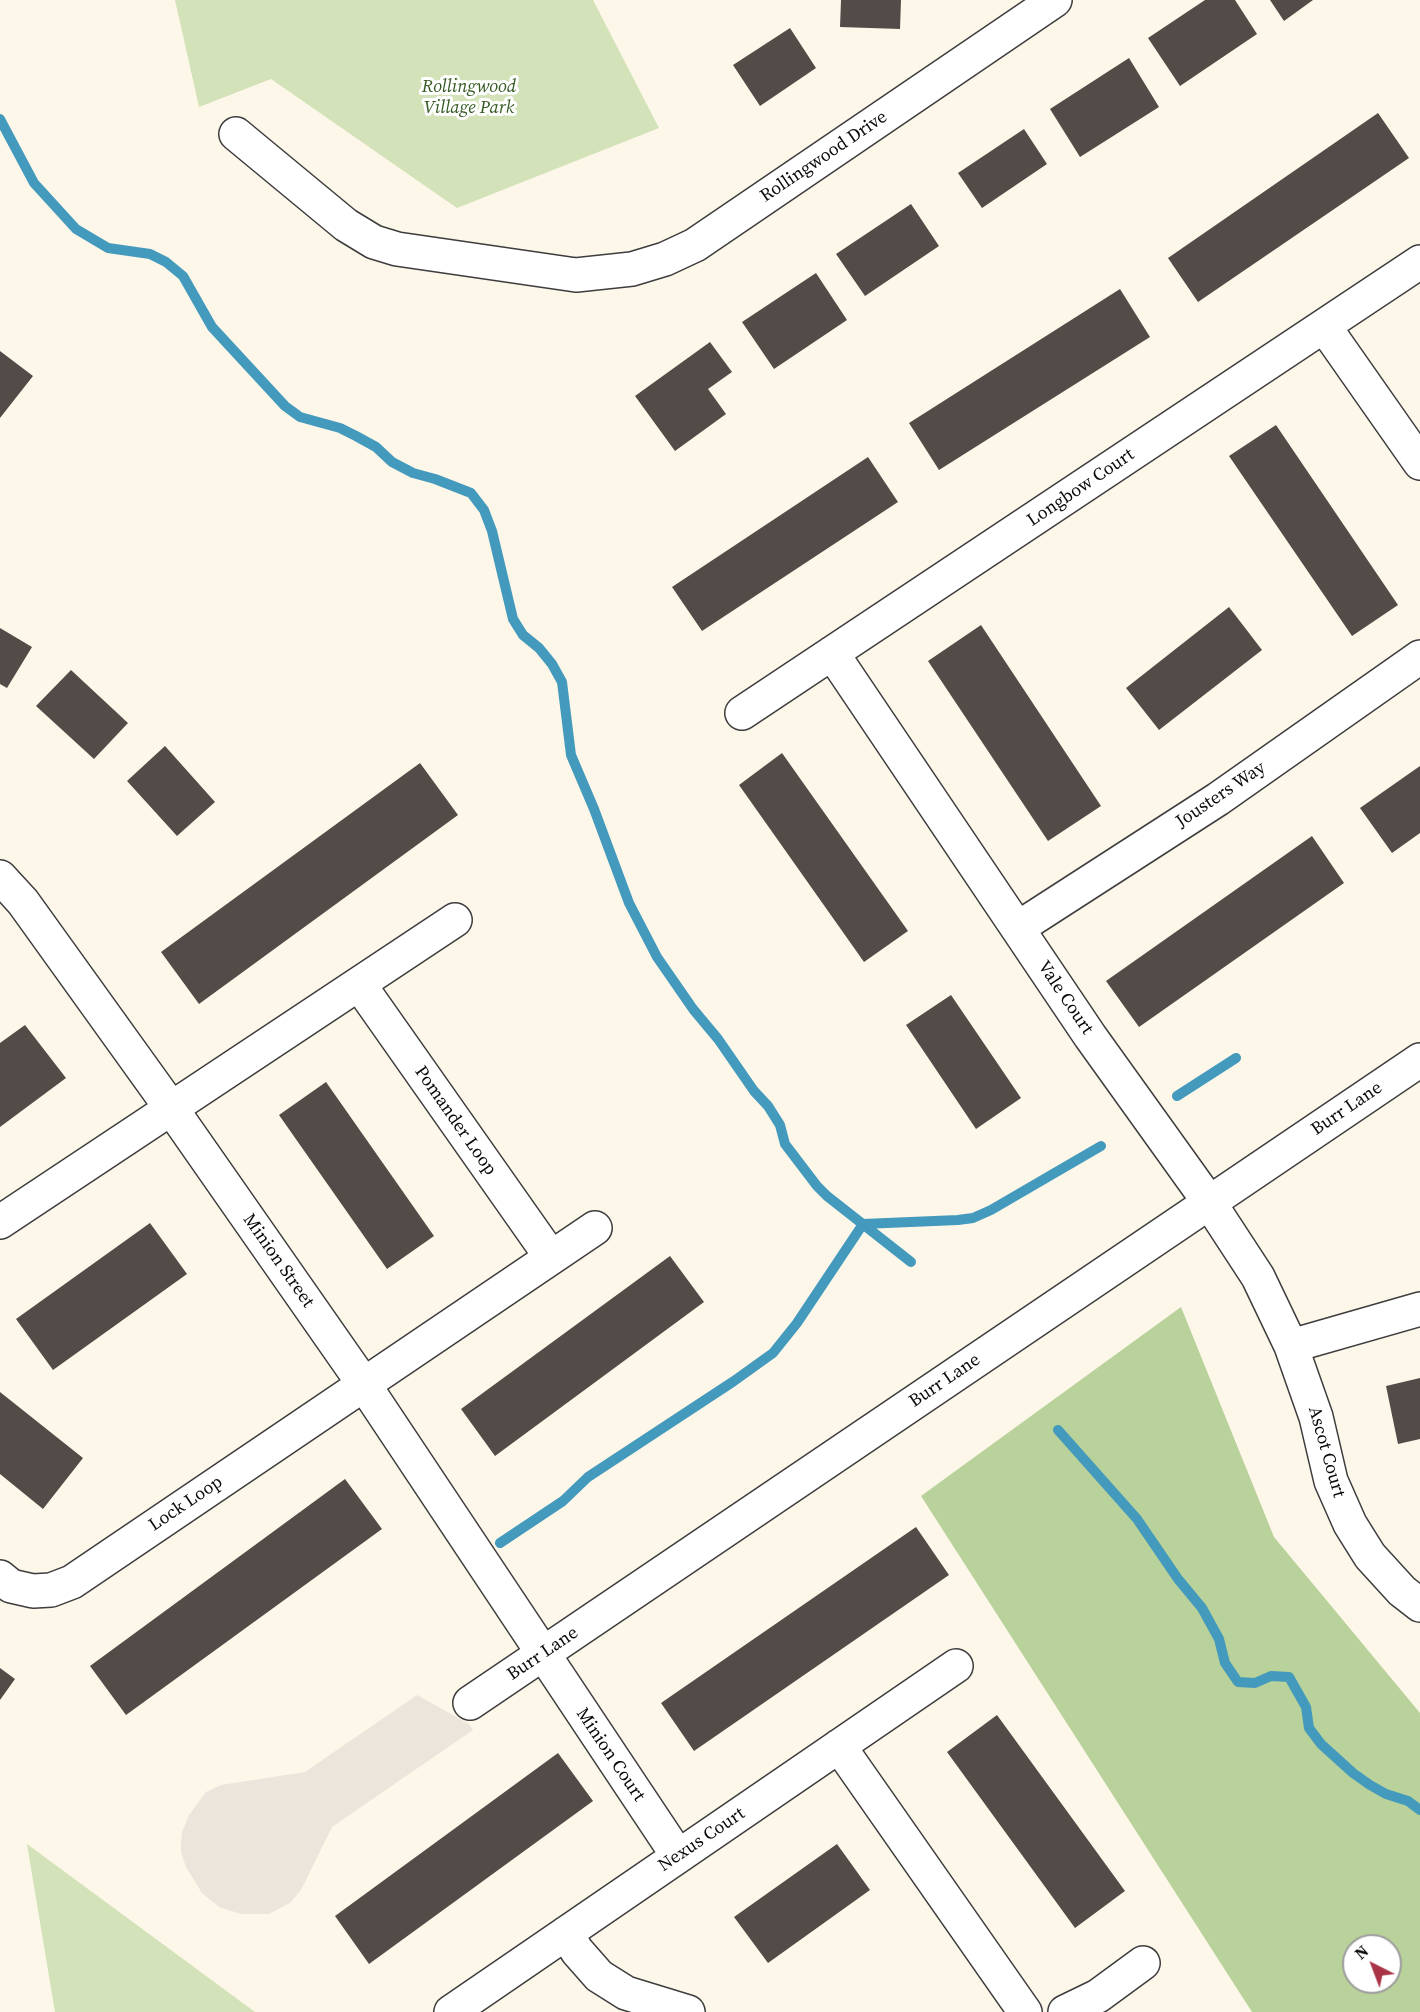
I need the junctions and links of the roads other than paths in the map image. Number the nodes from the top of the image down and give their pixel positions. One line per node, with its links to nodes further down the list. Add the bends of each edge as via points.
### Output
1 (1050, 2): 2 (street, Rollingwood Drive, via 695,245 665,260 633,269 576,275 397,249 374,242 345,225)
2 (236, 134)
3 (1420, 262): 4 (street, Longbow Court)
4 (1324, 326): 5 (street); 6 (street, Longbow Court)
5 (1420, 463)
6 (832, 653): 8 (street, Longbow Court); 11 (street, Vale Court)
7 (1420, 657): 11 (street, Jousters Way, via 1218,798)
8 (742, 713)
9 (0, 877): 14 (street, Minion Street, via 23,902)
10 (455, 920): 12 (street)
11 (1018, 928): 15 (street, Vale Court)
12 (359, 984): 14 (street); 18 (street, Pomander Loop)
13 (1420, 1060): 15 (street, Burr Lane)
14 (171, 1108): 16 (street); 21 (street, Minion Street)
15 (1209, 1202): 20 (street, Vale Court, via 1258,1277); 24 (street, Burr Lane)
16 (0, 1222)
17 (595, 1228): 18 (street)
18 (551, 1257): 21 (street)
19 (1420, 1310): 20 (street)
20 (1292, 1346): 23 (street, Ascot Court, via 1316,1417 1331,1481 1350,1524 1370,1556)
21 (363, 1383): 22 (street, Lock Loop, via 72,1582 51,1590 33,1591 12,1586); 24 (street, Minion Street)
22 (0, 1577)
23 (1420, 1605)
24 (542, 1654): 26 (street, Burr Lane); 28 (street, Minion Court)
25 (956, 1666): 27 (street, Nexus Court)
26 (470, 1703)
27 (839, 1746): 28 (street, Nexus Court); 33 (street)
28 (678, 1856): 29 (street, Nexus Court)
29 (566, 1933): 31 (street, Nexus Court); 32 (street, via 599,1976 626,1993)
30 (1143, 1963): 34 (street, via 1098,1996)
31 (450, 2012)
32 (688, 2012)
33 (1025, 2012)
34 (1065, 2012)

